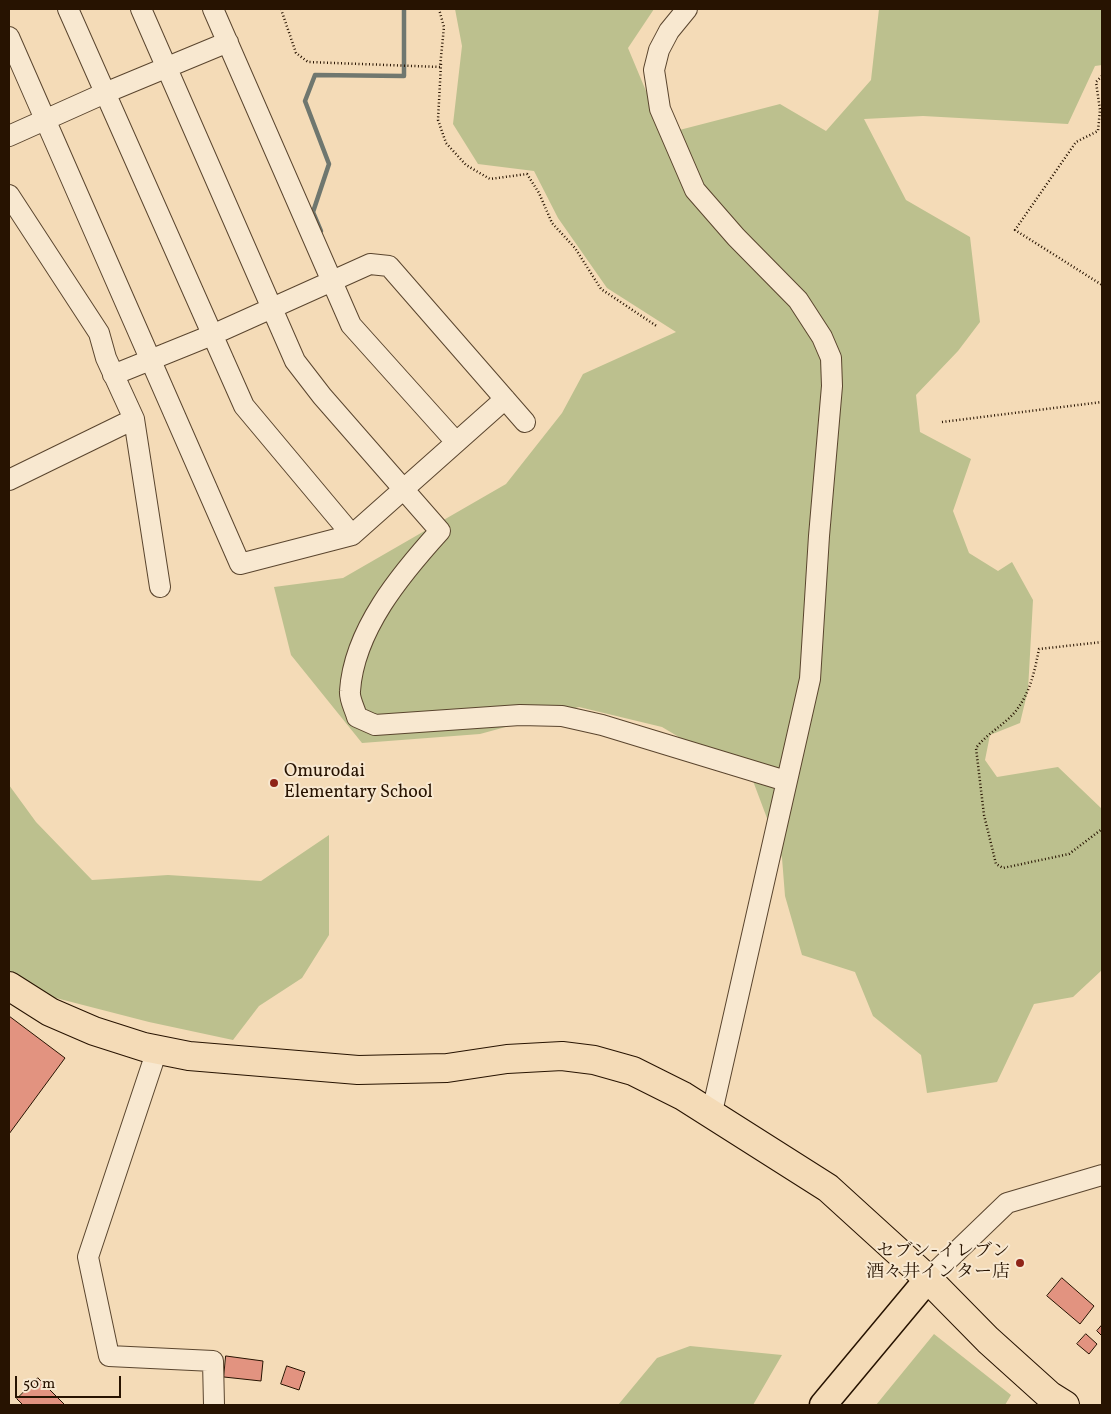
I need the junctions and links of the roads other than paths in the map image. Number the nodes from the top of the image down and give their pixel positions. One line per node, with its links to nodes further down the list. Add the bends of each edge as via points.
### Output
1 (68, 9): 8 (street)
2 (140, 9): 7 (street)
3 (213, 9): 6 (street)
4 (687, 9): 25 (street, via 659,50 654,70 660,109 695,190 798,300 822,337 831,358 830,414 818,536 810,679)
5 (9, 37): 9 (street)
6 (228, 42): 7 (street); 12 (street)
7 (166, 67): 8 (street); 13 (street)
8 (105, 93): 9 (street); 14 (street)
9 (45, 119): 10 (street); 15 (street)
10 (9, 136)
11 (12, 207): 16 (street, via 99,333)
12 (332, 280): 13 (street); 17 (street, via 370,264 389,266); 20 (street, via 351,325)
13 (272, 309): 14 (street); 22 (street, via 295,361)
14 (212, 335): 15 (street); 23 (street, via 244,406)
15 (151, 360): 16 (street); 23 (street, via 240,564)
16 (113, 375): 18 (street)
17 (505, 400): 19 (street); 20 (street)
18 (134, 420): 21 (street); 24 (street)
19 (526, 422)
20 (456, 442): 22 (street)
21 (9, 480)
22 (403, 488): 23 (street); 25 (street, via 440,531 384,602 360,647 350,692 357,717 375,725 562,716 602,725)
23 (352, 535)
24 (160, 587)
25 (786, 781): 28 (street, via 714,1103)
26 (9, 986): 27 (highway, via 50,1012)
27 (157, 1050): 28 (highway, via 189,1056 358,1070 447,1068 507,1059 562,1056 594,1060 633,1071 659,1082); 31 (street, via 88,1257 109,1356 213,1361)
28 (709, 1113): 30 (highway, via 828,1188)
29 (1102, 1174): 30 (street, via 1007,1203)
30 (928, 1279): 32 (main road); 33 (highway, via 988,1340 1049,1395)
31 (214, 1405)
32 (823, 1405)
33 (1065, 1405)

